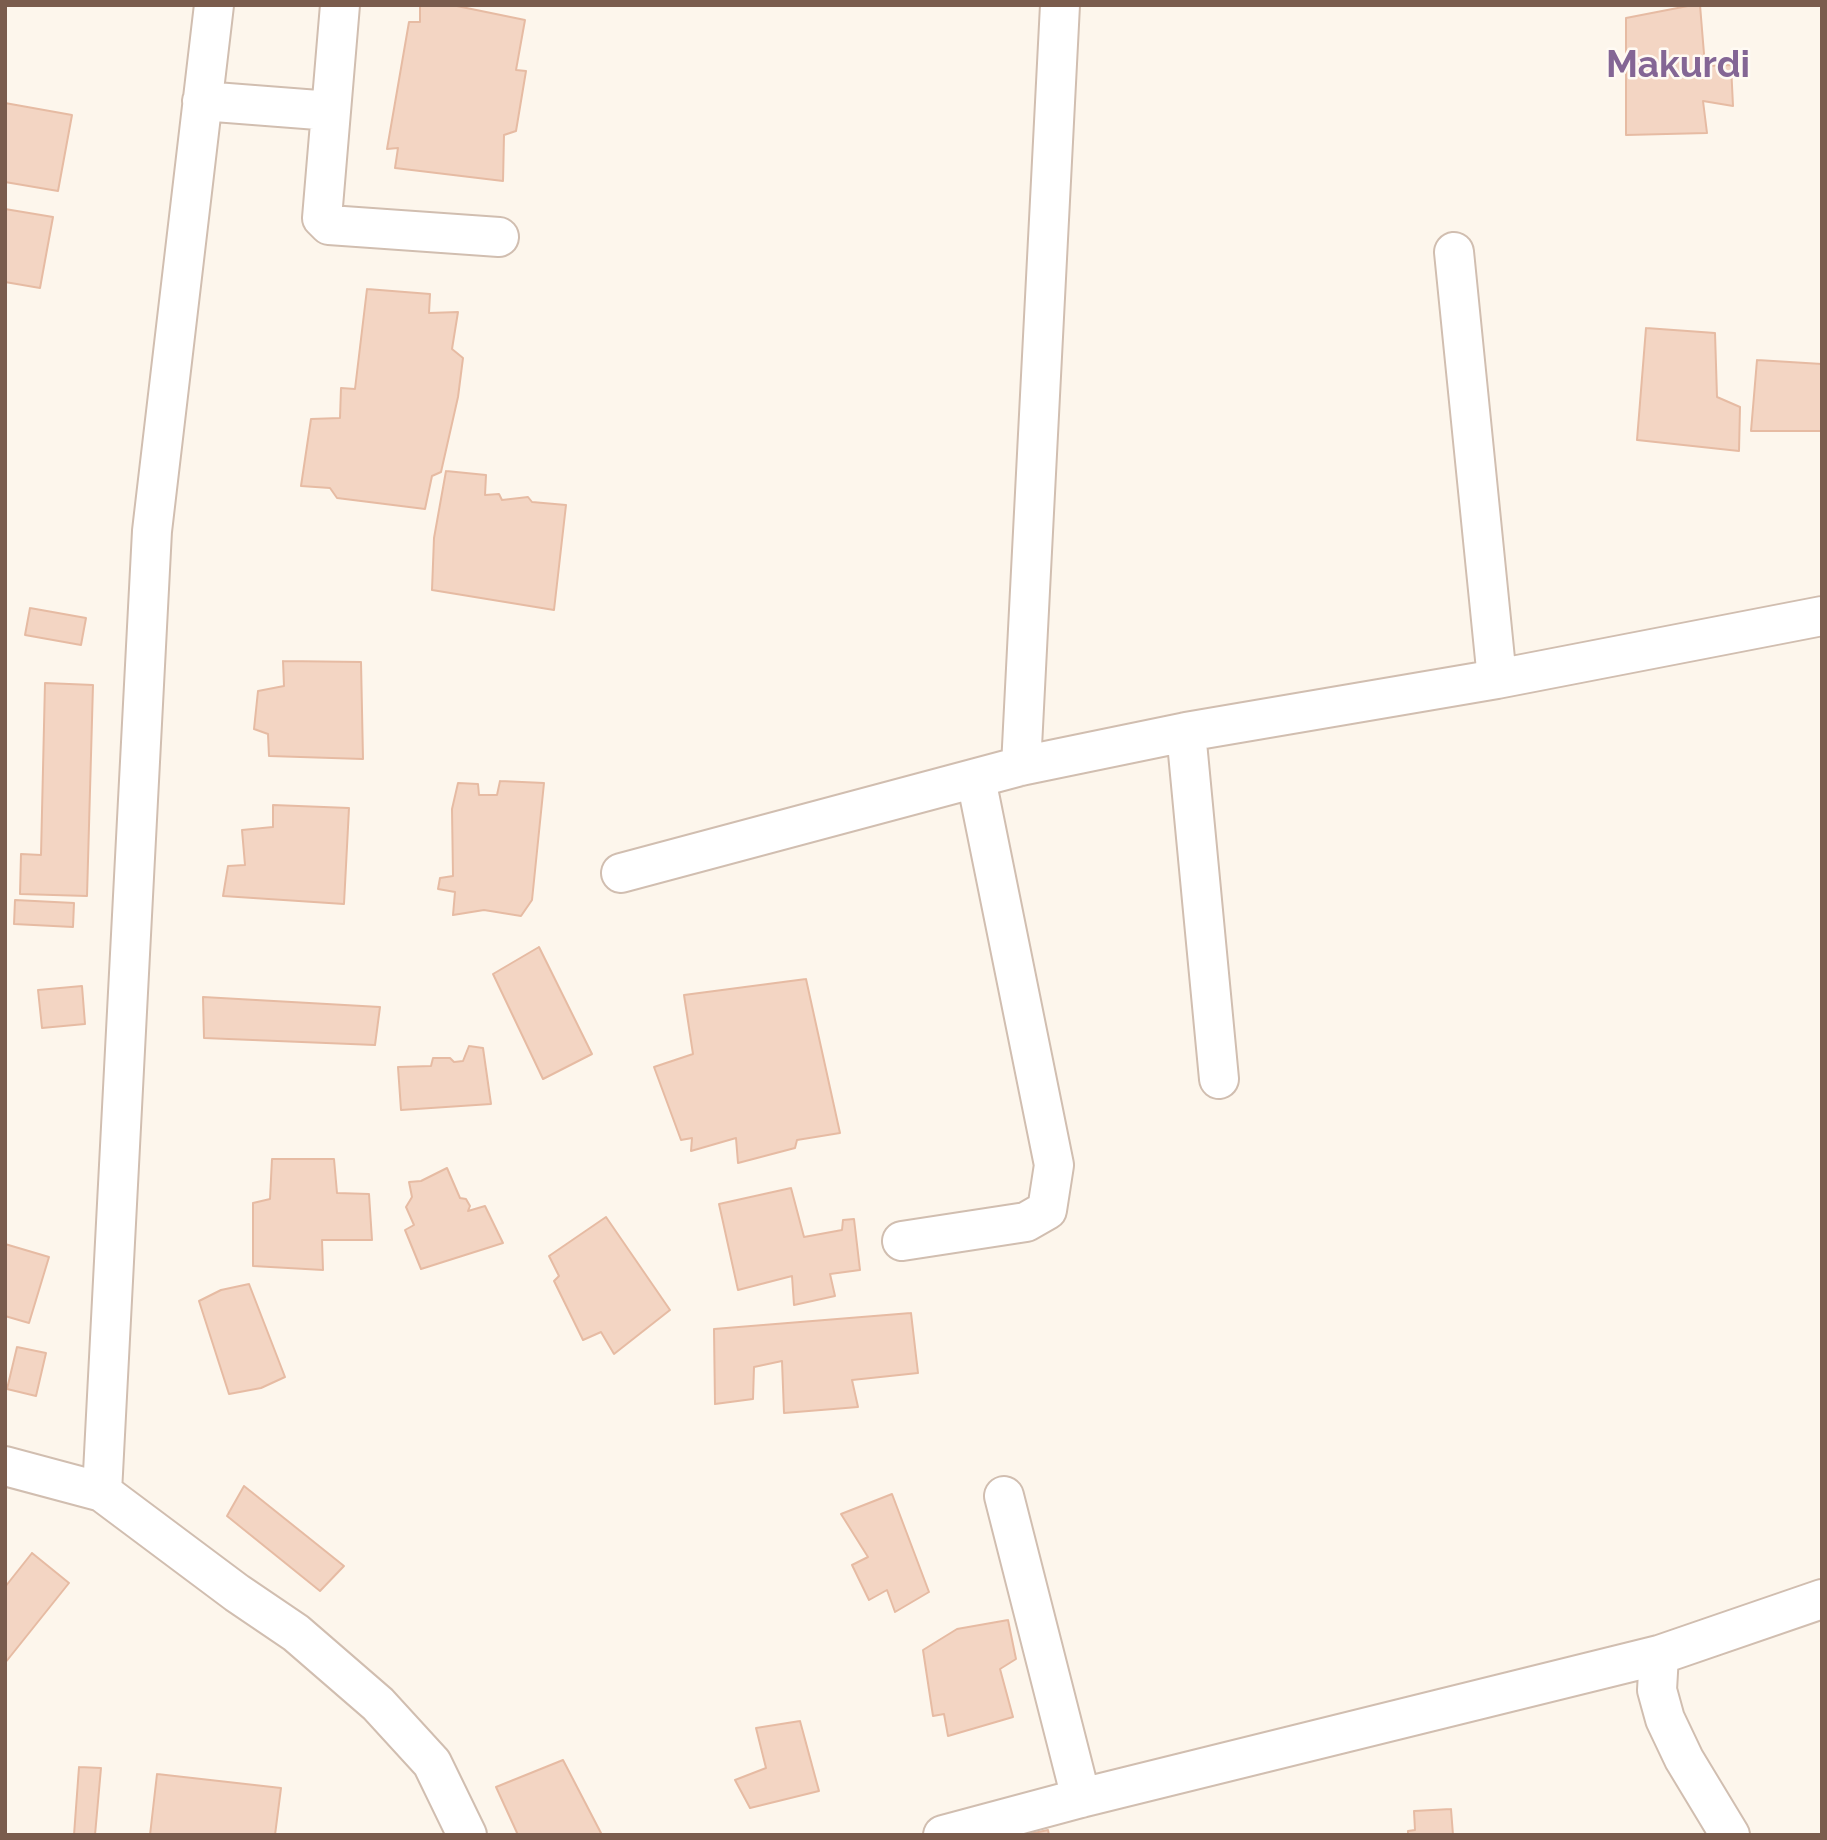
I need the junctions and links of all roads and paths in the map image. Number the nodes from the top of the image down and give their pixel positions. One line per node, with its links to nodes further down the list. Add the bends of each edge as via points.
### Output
1 (214, 5): 4 (street)
2 (340, 5): 5 (street)
3 (1060, 5): 11 (street)
4 (202, 101): 5 (street); 17 (street, via 152,531)
5 (331, 111): 6 (street, via 322,218 330,225)
6 (499, 237)
7 (1454, 252): 9 (street)
8 (1822, 616): 9 (street)
9 (1497, 679): 10 (street)
10 (1186, 732): 11 (street); 14 (street)
11 (1021, 766): 12 (street)
12 (976, 779): 13 (street); 15 (street, via 1054,1165 1047,1210 1026,1222)
13 (621, 873)
14 (1219, 1079)
15 (902, 1241)
16 (5, 1466): 17 (street)
17 (102, 1492): 22 (street, via 296,1633 378,1704 432,1763)
18 (1004, 1496): 21 (street)
19 (1822, 1600): 20 (street)
20 (1659, 1655): 21 (street); 24 (street, via 1657,1690 1665,1719)
21 (1081, 1798): 23 (street)
22 (467, 1835)
23 (943, 1835)
24 (1730, 1835)

